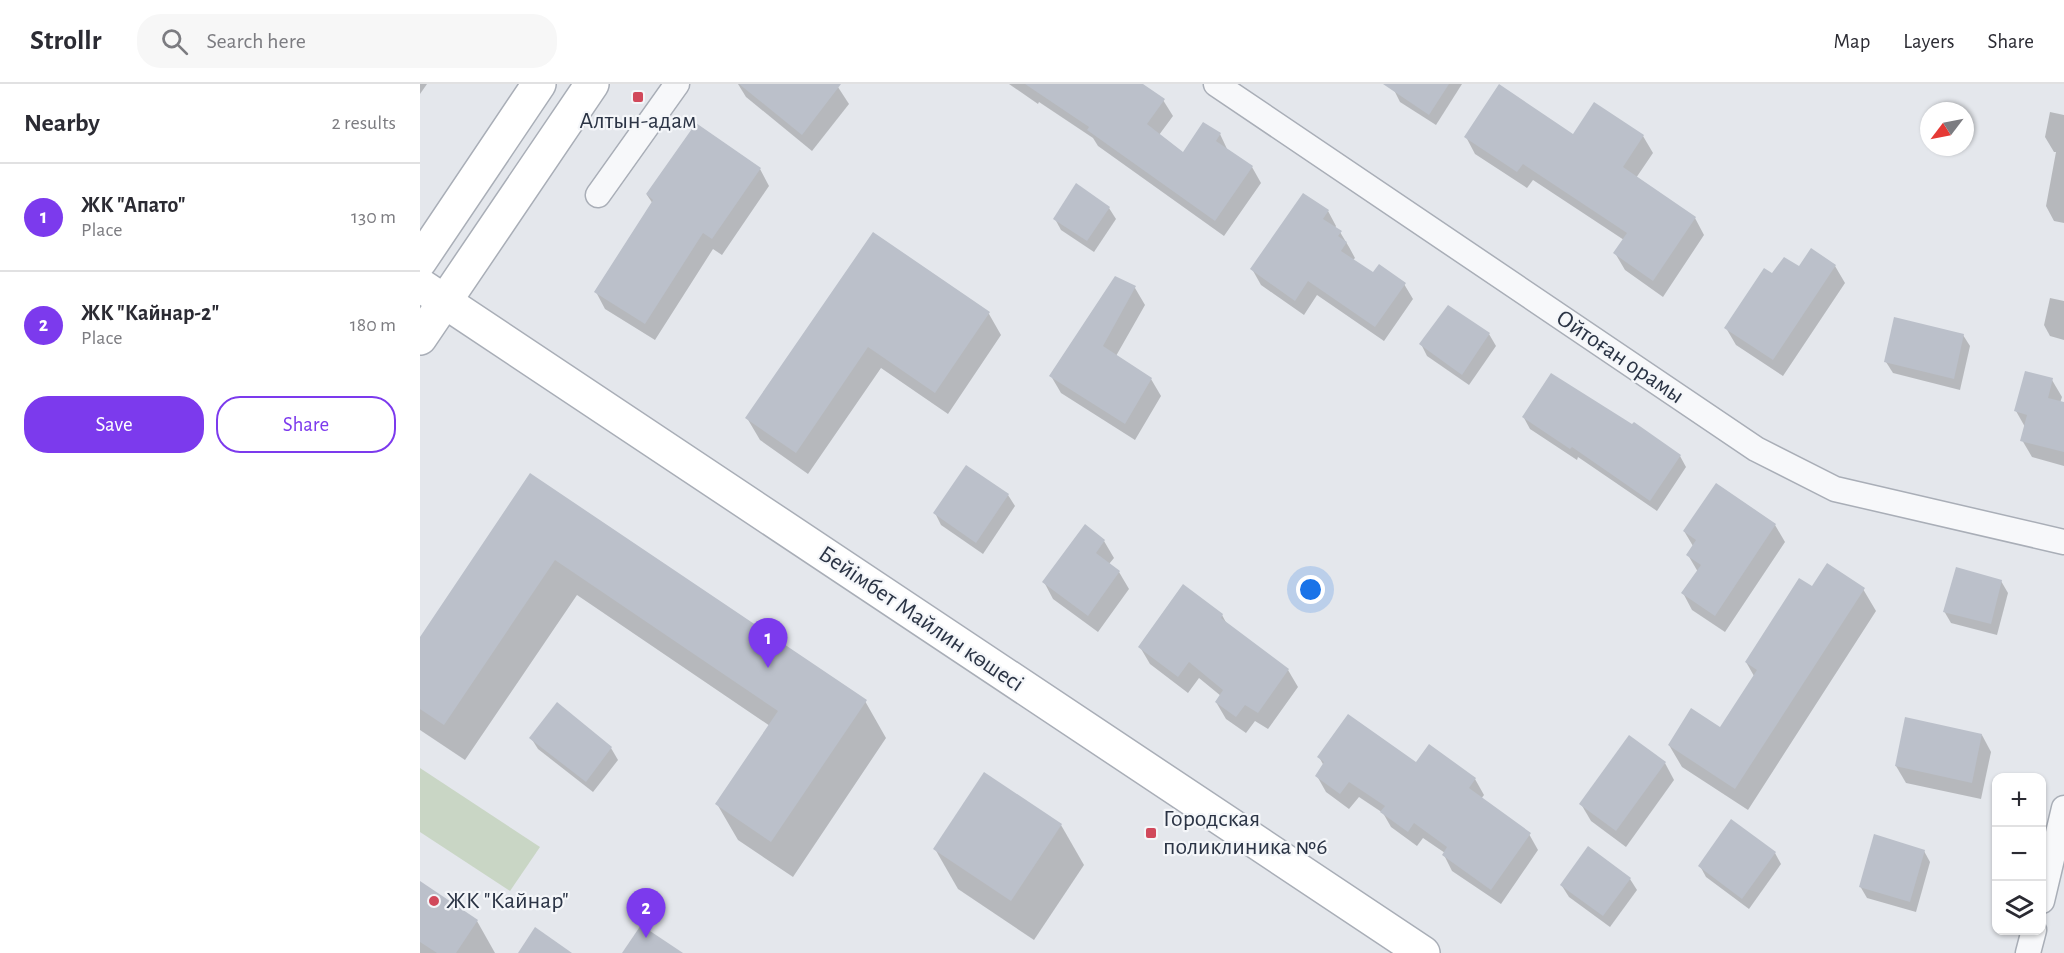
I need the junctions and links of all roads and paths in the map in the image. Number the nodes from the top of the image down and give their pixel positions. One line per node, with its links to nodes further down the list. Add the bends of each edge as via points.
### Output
1 (539, 84): 6 (street)
2 (592, 84): 7 (street)
3 (677, 84): 5 (street)
4 (1216, 84): 9 (street, Ойтоған орамы, via 1756,449 1835,489)
5 (598, 195)
6 (420, 261)
7 (432, 293): 8 (street); 13 (street, Бейімбет Майлин көшесі)
8 (420, 338)
9 (2064, 542)
10 (2064, 808): 11 (street)
11 (2046, 884)
12 (2033, 935): 14 (street)
13 (1423, 953)
14 (2028, 953)

